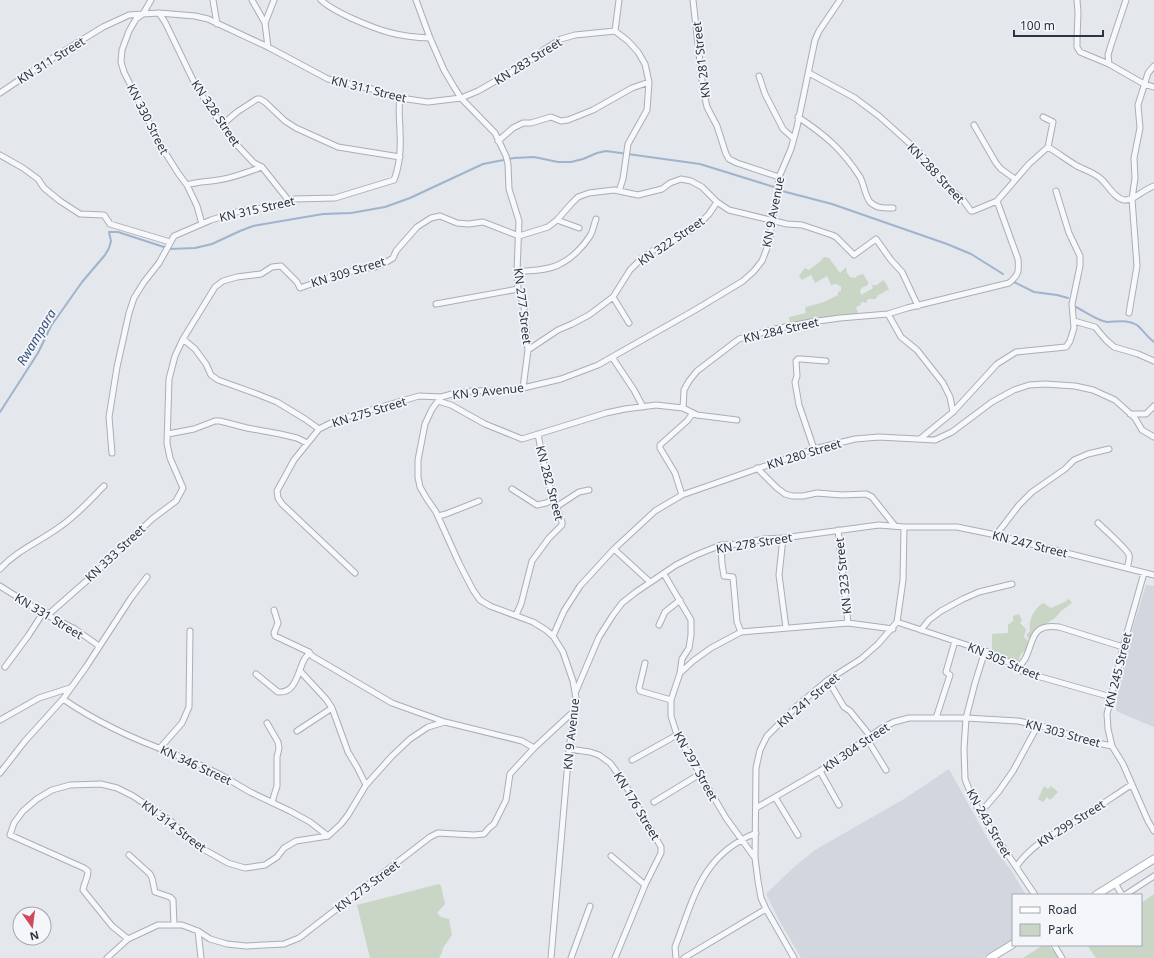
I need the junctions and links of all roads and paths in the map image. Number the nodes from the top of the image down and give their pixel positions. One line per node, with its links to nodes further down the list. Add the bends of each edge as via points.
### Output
1 (151, 0): 13 (street, KN 330 Street)
2 (213, 0): 15 (street)
3 (252, 0): 14 (street)
4 (274, 0): 14 (street)
5 (321, 0): 17 (street, via 342,13 385,32)
6 (416, 0): 17 (street, KN 277 Street)
7 (619, 0): 16 (street)
8 (693, 0): 39 (street, KN 281 Street, via 703,89 707,107 717,126 726,154 737,163)
9 (840, 0): 21 (street, KN 9 Avenue, via 819,31)
10 (1077, 0): 19 (street, via 1077,46 1080,52)
11 (1126, 0): 19 (street, via 1108,54)
12 (158, 13): 13 (street, KN 311 Street); 15 (street, KN 311 Street, via 195,16); 31 (street, KN 328 Street, via 165,22 200,93)
13 (143, 14): 26 (street, KN 311 Street, via 129,15 102,27); 41 (street, KN 330 Street, via 136,19 129,31 122,50 121,62 161,146)
14 (265, 23): 18 (street)
15 (217, 24): 18 (street, KN 311 Street)
16 (615, 30): 23 (street, via 638,52 645,64); 28 (street, KN 283 Street, via 561,39 511,73)
17 (430, 38): 28 (street, KN 277 Street, via 444,70)
18 (268, 47): 27 (street, KN 311 Street, via 328,79)
19 (1109, 64): 24 (street)
20 (1154, 66): 24 (street)
21 (809, 73): 29 (street, KN 9 Avenue); 47 (street, KN 288 Street, via 855,98 879,116 918,151 971,211)
22 (759, 76): 33 (street, via 783,129)
23 (649, 82): 34 (street, via 568,120 561,121 550,117 523,123); 43 (street, via 647,110 628,144 623,179)
24 (1144, 84): 25 (street); 45 (street, via 1138,105 1140,128 1134,158)
25 (1154, 87)
26 (0, 93)
27 (400, 98): 28 (street, KN 311 Street, via 428,102); 37 (street, KN 315 Street)
28 (461, 98): 34 (street, KN 277 Street, via 495,133)
29 (798, 117): 33 (street, KN 9 Avenue); 49 (street, via 821,132 841,151 861,178 870,202 880,208)
30 (1044, 117): 35 (street, via 1053,122)
31 (223, 124): 37 (street, via 237,112 260,99 296,128 338,147); 38 (street, KN 328 Street, via 236,144 254,163)
32 (974, 125): 40 (street, via 996,163)
33 (794, 138): 39 (street, KN 9 Avenue)
34 (498, 141): 55 (street, KN 277 Street, via 508,164 509,189 519,221)
35 (1048, 147): 40 (street, KN 288 Street); 45 (street, via 1101,178 1119,198)
36 (0, 155): 56 (street, via 38,179 44,188 80,214 104,215 110,224)
37 (400, 157): 46 (street, KN 315 Street, via 394,180 335,198 304,198)
38 (262, 166): 41 (street, via 227,178 197,181); 46 (street, KN 328 Street)
39 (779, 177): 52 (street, KN 9 Avenue)
40 (1015, 179): 47 (street, KN 288 Street)
41 (187, 185): 53 (street, KN 330 Street)
42 (1154, 186): 45 (street)
43 (618, 191): 48 (street, via 638,195 662,189 681,179 692,181 702,187); 51 (street, via 596,192 578,198)
44 (1056, 191): 64 (street, via 1069,233 1080,256 1072,304)
45 (1132, 199): 62 (street, via 1137,266)
46 (290, 201): 53 (street, KN 315 Street, via 277,206 250,208)
47 (996, 201): 61 (street, KN 284 Street, via 1018,258 1017,277 1000,286)
48 (717, 202): 52 (street, via 734,211); 59 (street, KN 322 Street, via 698,226 642,258 630,270)
49 (893, 208)
50 (596, 219): 57 (street, via 590,236 567,260 550,268)
51 (557, 220): 54 (street); 55 (street, via 548,227)
52 (772, 220): 61 (street, via 802,225 836,237 854,255 876,239 902,272); 68 (street, KN 9 Avenue, via 770,240 762,261 743,281)
53 (202, 224): 56 (street, KN 315 Street, via 178,234)
54 (579, 228)
55 (518, 236): 57 (street, KN 277 Street); 66 (street, KN 309 Street, via 483,222 457,223 440,216 431,218 418,227 396,251 393,258 375,267 359,269 300,288 298,282 281,266 272,267 261,274 223,281 209,296)
56 (170, 242): 88 (street, KN 315 Street, via 159,263 134,298 126,323 109,417)
57 (517, 272): 58 (street, KN 277 Street)
58 (518, 289): 60 (street); 67 (street, KN 277 Street, via 524,306)
59 (613, 297): 65 (street); 67 (street, KN 322 Street, via 589,315 558,330)
60 (436, 304)
61 (918, 306): 63 (street, KN 284 Street)
62 (1129, 313)
63 (888, 314): 75 (street, KN 284 Street, via 811,322 740,339 697,370 684,390); 76 (street, via 901,337 917,350 943,383 950,397)
64 (1074, 321): 70 (street, via 1095,327 1114,347); 76 (street, via 1072,335 1066,347 1016,352 997,364)
65 (629, 323)
66 (183, 339): 80 (street, via 195,349 211,375 218,380 277,402); 81 (street, via 169,379)
67 (528, 350): 71 (street, KN 277 Street)
68 (612, 357): 71 (street, KN 9 Avenue, via 561,380); 74 (street)
69 (826, 361): 86 (street, via 798,359 796,362 795,382 799,405)
70 (1154, 361)
71 (523, 388): 72 (street, KN 9 Avenue, via 456,393)
72 (440, 399): 80 (street, KN 275 Street, via 419,396 350,416); 82 (street, via 485,424 522,439); 97 (street, KN 9 Avenue, via 425,424 418,460 420,487)
73 (1154, 406): 78 (street, via 1146,414)
74 (643, 407): 75 (street); 82 (street, via 625,409)
75 (683, 408): 77 (street)
76 (953, 412): 84 (street)
77 (693, 413): 79 (street); 93 (street, via 663,441 660,448 675,474)
78 (1130, 414): 83 (street, KN 280 Street, via 1142,430); 84 (street, KN 280 Street, via 1114,400 1093,390 1045,384 1014,390 992,402 943,437 935,440)
79 (737, 420)
80 (319, 429): 85 (street, KN 275 Street)
81 (168, 434): 85 (street, via 220,421 297,438); 118 (street, KN 333 Street, via 170,458 183,488 176,501 152,519 50,613)
82 (538, 434): 95 (street, KN 282 Street)
83 (1154, 437)
84 (920, 438): 86 (street, KN 280 Street, via 854,439)
85 (307, 443): 109 (street, KN 275 Street, via 277,490 278,498)
86 (814, 448): 89 (street, KN 280 Street)
87 (1110, 449): 102 (street, via 1074,460 1032,492)
88 (112, 453)
89 (757, 468): 93 (street, KN 280 Street); 99 (street, via 777,488 792,496 817,493 866,494 872,497)
90 (104, 486): 107 (street, via 61,526 13,556)
91 (512, 489): 95 (street, via 537,505)
92 (589, 490): 96 (street, via 579,492)
93 (682, 494): 105 (street, KN 280 Street, via 655,511)
94 (479, 500): 97 (street)
95 (553, 500): 96 (street, KN 282 Street)
96 (556, 507): 119 (street, KN 282 Street, via 562,525 532,561)
97 (438, 516): 119 (street, KN 9 Avenue, via 459,563 480,600)
98 (1098, 523): 106 (street, via 1127,550 1130,558)
99 (895, 526): 100 (street, KN 278 Street); 101 (street, KN 278 Street, via 879,525)
100 (904, 527): 102 (street, KN 247 Street, via 957,527); 120 (street, KN 241 Street, via 903,580)
101 (838, 530): 103 (street, KN 278 Street); 121 (street, KN 323 Street)
102 (996, 535): 106 (street, KN 247 Street)
103 (783, 538): 104 (street, KN 278 Street); 123 (street, via 779,575)
104 (721, 545): 110 (street, KN 278 Street, via 676,565); 127 (street, via 724,576 733,577 737,622)
105 (614, 549): 113 (street); 128 (street, KN 280 Street, via 577,591 564,611)
106 (1127, 568): 108 (street, KN 247 Street)
107 (0, 569)
108 (1144, 572): 111 (street, KN 247 Street); 131 (street, KN 245 Street)
109 (355, 573)
110 (664, 574): 113 (street, KN 278 Street); 116 (street)
111 (1154, 575)
112 (147, 577): 130 (street)
113 (650, 582): 142 (street, KN 278 Street, via 622,603 613,616 599,637)
114 (1012, 584): 125 (street, via 979,592 963,599 928,620)
115 (0, 586): 118 (street, KN 331 Street)
116 (680, 600): 122 (street, via 665,612); 138 (street, via 691,620 692,635 689,648 682,659)
117 (274, 610): 133 (street, via 278,624 275,636)
118 (43, 613): 130 (street, KN 331 Street, via 75,629); 135 (street)
119 (516, 615): 128 (street, KN 9 Avenue, via 533,622)
120 (897, 622): 124 (street, KN 241 Street); 125 (street, KN 305 Street)
121 (848, 623): 123 (street, KN 297 Street); 124 (street, KN 297 Street)
122 (659, 625)
123 (786, 628): 127 (street, KN 297 Street)
124 (893, 629): 140 (street, KN 241 Street, via 861,658)
125 (921, 630): 129 (street, KN 305 Street)
126 (190, 631): 158 (street, via 189,707 182,723)
127 (741, 632): 138 (street, KN 297 Street, via 711,648)
128 (553, 636): 142 (street, KN 9 Avenue, via 570,668)
129 (954, 641): 132 (street, KN 305 Street); 148 (street, via 946,672 950,675)
130 (99, 646): 141 (street)
131 (1123, 648): 136 (street, via 1058,627 1044,627 1033,636 1025,659); 143 (street, KN 245 Street)
132 (985, 651): 136 (street, KN 305 Street); 149 (street, KN 243 Street)
133 (309, 652): 137 (street); 151 (street, via 392,703)
134 (645, 663): 145 (street, via 638,688)
135 (5, 667)
136 (1019, 667): 143 (street, KN 305 Street, via 1023,672)
137 (300, 671): 139 (street, via 289,689 282,692 278,692); 146 (street)
138 (680, 673): 145 (street, KN 297 Street)
139 (256, 674)
140 (828, 680): 156 (street, via 844,707 850,711); 172 (street, KN 241 Street, via 767,736 760,750 756,768)
141 (70, 688): 144 (street); 150 (street, via 39,698)
142 (575, 691): 147 (street, KN 9 Avenue)
143 (1111, 697): 157 (street, KN 245 Street, via 1107,714)
144 (63, 699): 158 (street, KN 346 Street, via 110,728); 164 (street, via 25,740)
145 (671, 700): 155 (street, KN 297 Street, via 671,716)
146 (332, 708): 154 (street); 166 (street, via 348,752)
147 (575, 710): 159 (street, KN 273 Street); 160 (street, KN 9 Avenue)
148 (936, 718): 149 (street, KN 304 Street); 156 (street, KN 304 Street, via 909,718 894,722)
149 (966, 718): 153 (street, KN 303 Street); 173 (street, KN 243 Street, via 965,779)
150 (0, 720)
151 (445, 722): 159 (street, via 522,741); 166 (street, via 428,727 410,739)
152 (267, 723): 169 (street, via 279,748)
153 (1038, 724): 157 (street, KN 303 Street); 173 (street, via 1013,771)
154 (297, 731)
155 (678, 735): 161 (street); 165 (street, KN 297 Street)
156 (869, 738): 162 (street); 163 (street, KN 304 Street)
157 (1112, 746): 167 (street, KN 245 Street, via 1123,764)
158 (160, 748): 169 (street, KN 346 Street, via 184,760 200,764)
159 (534, 748): 194 (street, KN 273 Street, via 510,774 506,800 494,824 484,834 438,833 430,837 299,938 284,944 246,946 210,939)
160 (569, 749): 186 (street, KN 176 Street, via 599,755 610,763 659,842 661,853); 201 (street, KN 9 Avenue)
161 (632, 760)
162 (886, 770)
163 (820, 771): 168 (street, KN 304 Street); 171 (street)
164 (0, 773)
165 (700, 774): 170 (street); 178 (street, KN 297 Street)
166 (366, 785): 177 (street, via 348,815)
167 (1131, 785): 174 (street, KN 245 Street); 183 (street, KN 299 Street, via 1036,845)
168 (775, 797): 172 (street, KN 304 Street); 176 (street)
169 (272, 802): 177 (street, KN 346 Street, via 310,822)
170 (654, 802)
171 (839, 805)
172 (756, 808): 175 (street, KN 241 Street)
173 (980, 812): 183 (street, KN 243 Street)
174 (1154, 832)
175 (756, 833): 178 (street); 181 (street, KN 241 Street)
176 (798, 835)
177 (328, 836): 195 (street, KN 314 Street, via 296,841 265,865 245,868 228,863 196,845 172,822 118,788 101,784 70,785 52,790 23,811 14,823 10,835 88,871 83,890 112,926)
178 (741, 839): 181 (street, KN 297 Street); 204 (street, via 719,856 700,882 675,947)
179 (129, 855): 193 (street, via 150,874 155,892 173,900)
180 (611, 856): 186 (street)
181 (755, 858): 192 (street, KN 241 Street, via 761,898)
182 (1154, 859): 185 (main road)
183 (1016, 867): 187 (street, KN 243 Street)
184 (1154, 876): 190 (street)
185 (1115, 883): 188 (main road); 189 (street)
186 (645, 885): 203 (street, KN 176 Street)
187 (1034, 894)
188 (1098, 894)
189 (1123, 894)
190 (1126, 894)
191 (590, 906): 202 (street)
192 (766, 909): 198 (street, KN 241 Street); 205 (street)
193 (174, 925): 194 (street, KN 273 Street); 195 (street, KN 273 Street, via 158,925)
194 (198, 931): 200 (street)
195 (128, 939): 199 (street, KN 273 Street)
196 (1012, 945): 206 (main road)
197 (1055, 946): 207 (street)
198 (792, 957)
199 (107, 958)
200 (201, 958)
201 (551, 958)
202 (571, 958)
203 (615, 958)
204 (676, 958)
205 (684, 958)
206 (990, 958)
207 (1062, 958)

